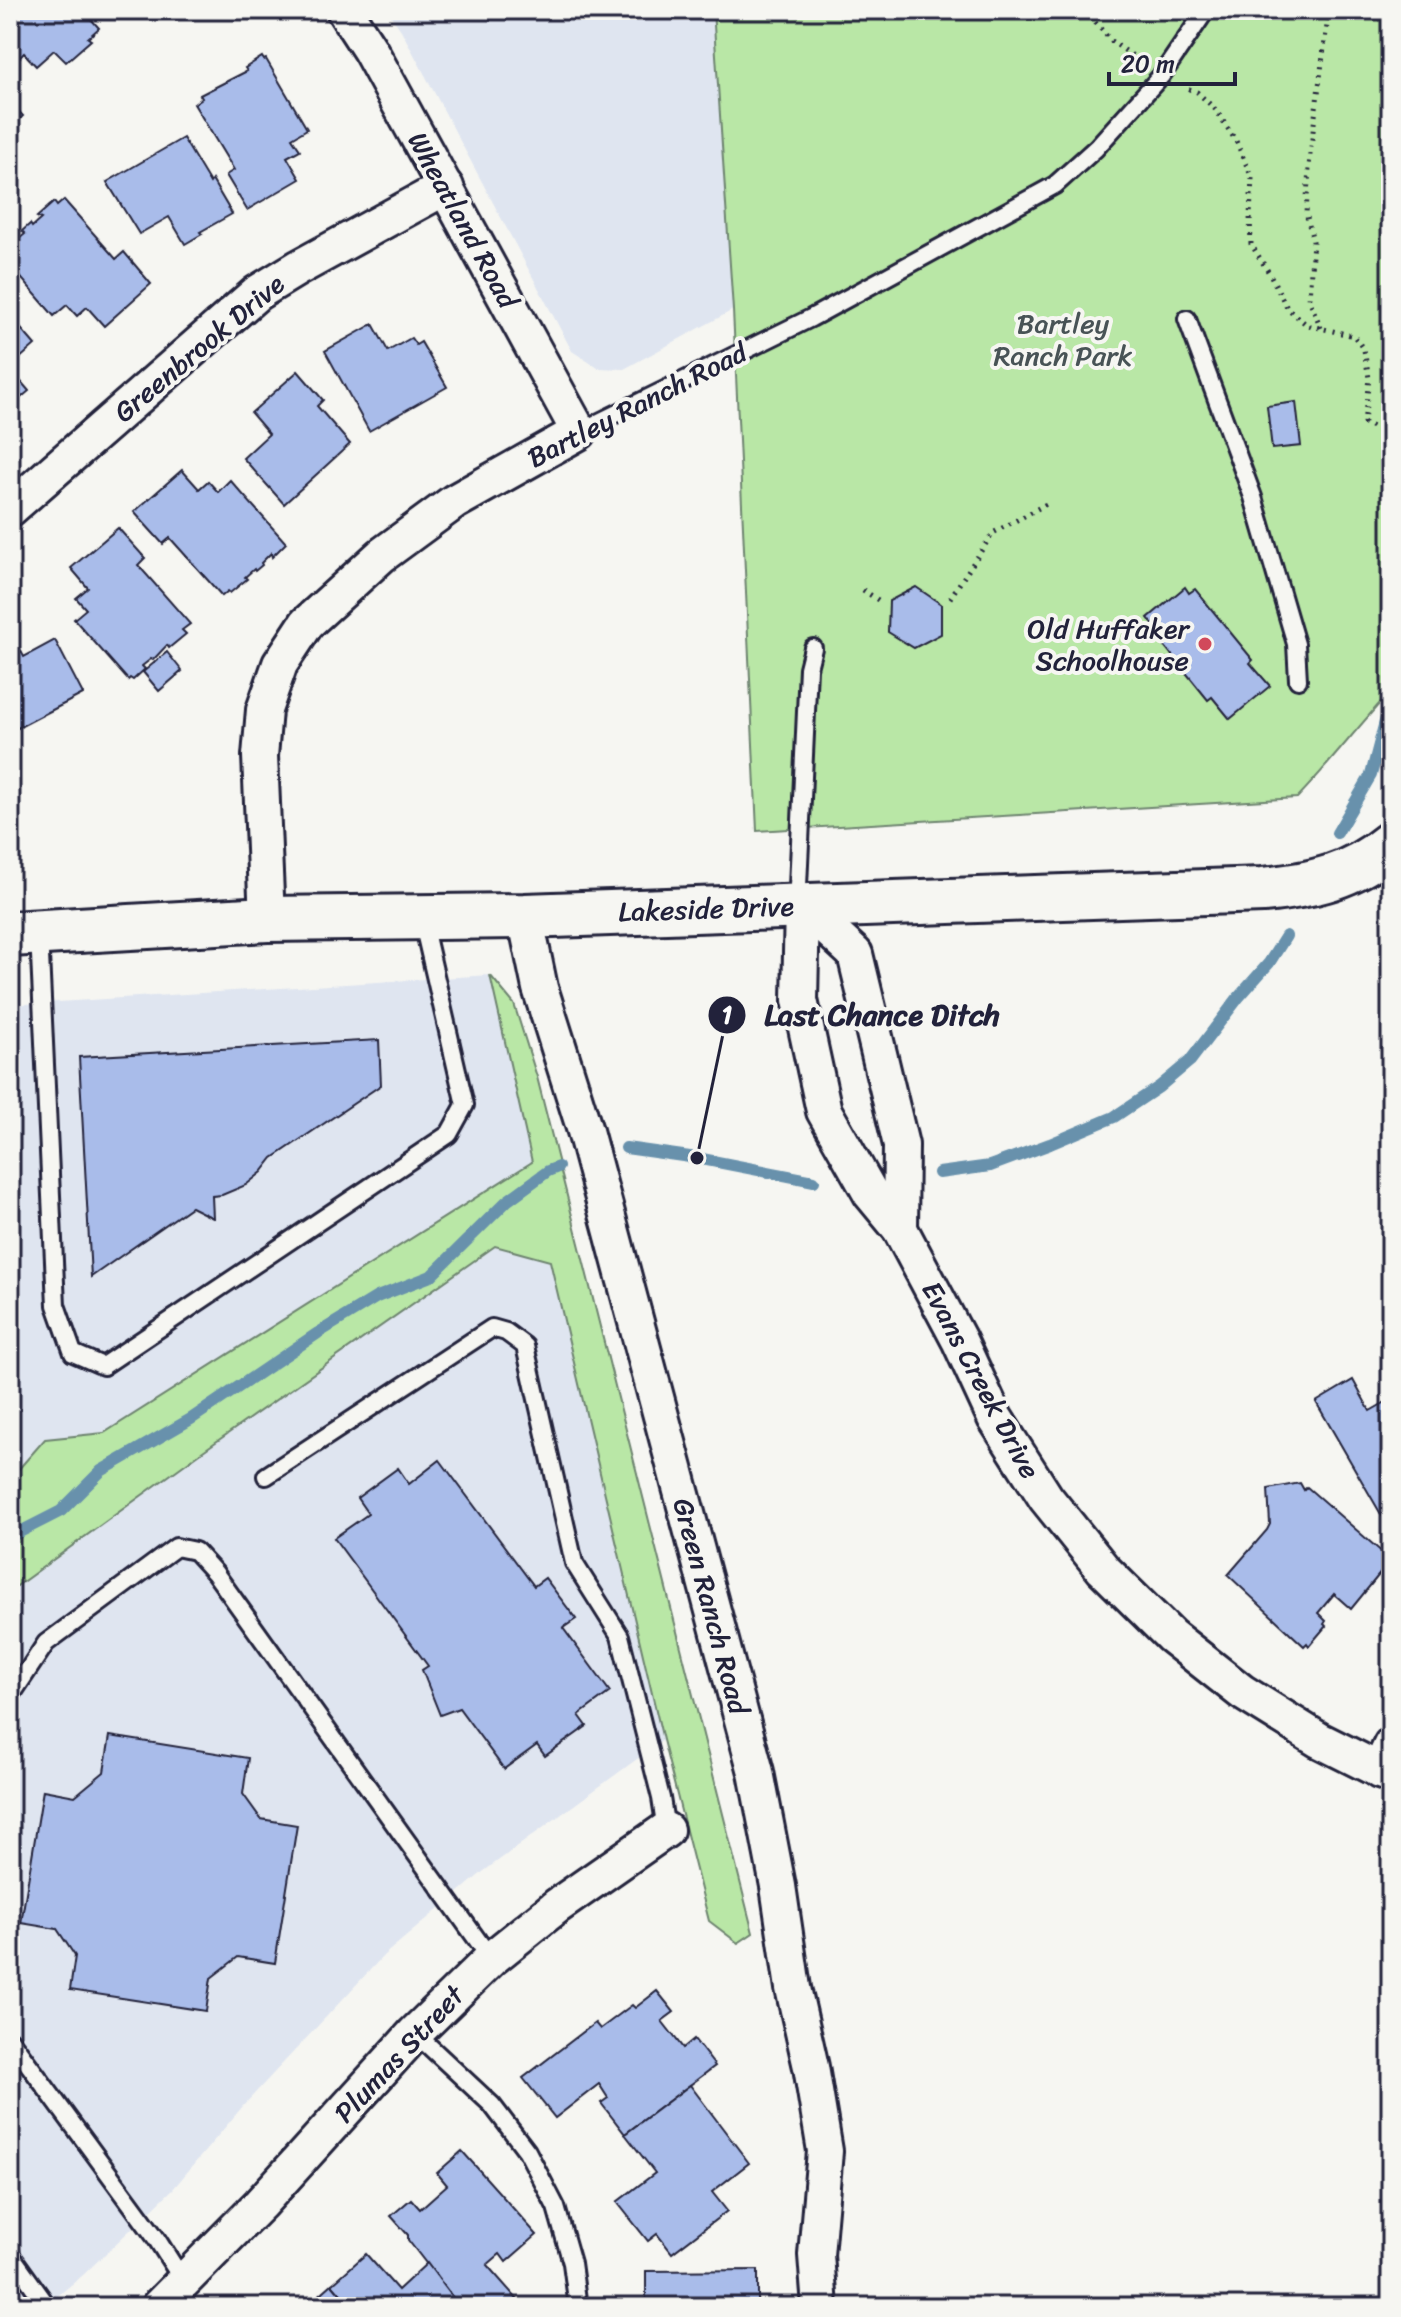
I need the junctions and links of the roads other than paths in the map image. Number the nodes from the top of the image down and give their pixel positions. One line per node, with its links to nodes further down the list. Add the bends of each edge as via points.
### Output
1 (344, 10): 3 (street, Wheatland Road)
2 (1206, 10): 5 (lane, Bartley Ranch Road, via 1161,76 1055,185 811,318)
3 (446, 187): 5 (street, Wheatland Road); 6 (street, Greenbrook Drive, via 257,293)
4 (1187, 319): 8 (lane, via 1253,497 1296,644)
5 (579, 432): 13 (street, Bartley Ranch Road, via 454,502 382,555 307,623 280,664 264,710 260,756)
6 (10, 509)
7 (813, 648): 10 (lane, via 800,834)
8 (1298, 680)
9 (1391, 844): 10 (street, Lakeside Drive, via 1342,875 1294,887)
10 (802, 905): 11 (street, Lakeside Drive); 15 (street, Evans Creek Drive, via 800,1000 824,1111 871,1194); 15 (street, Evans Creek Drive, via 855,954 901,1145)
11 (525, 916): 12 (street, Lakeside Drive); 28 (street, Green Ranch Road, via 540,988 585,1131 756,1772 825,2151 816,2255)
12 (422, 917): 13 (street, Lakeside Drive); 14 (lane, via 465,1105 449,1134 103,1366 73,1353 56,1305)
13 (267, 919): 14 (street, Lakeside Drive)
14 (25, 933)
15 (900, 1229): 18 (street, Evans Creek Drive, via 995,1418 1046,1498 1103,1569 1171,1636 1242,1692 1319,1740)
16 (266, 1476): 19 (lane, via 492,1328 525,1346 574,1563 620,1636)
17 (10, 1697): 20 (lane, via 55,1635 176,1547 195,1551)
18 (1387, 1764)
19 (666, 1830): 20 (street, Plumas Street)
20 (491, 1959): 21 (street, Plumas Street)
21 (415, 2033): 24 (street, Plumas Street); 27 (lane, via 492,2105 527,2151 556,2207)
22 (10, 2039): 24 (lane)
23 (10, 2254): 25 (lane)
24 (184, 2282): 26 (street, Plumas Street)
25 (48, 2307)
26 (158, 2307)
27 (578, 2307)
28 (820, 2307)

